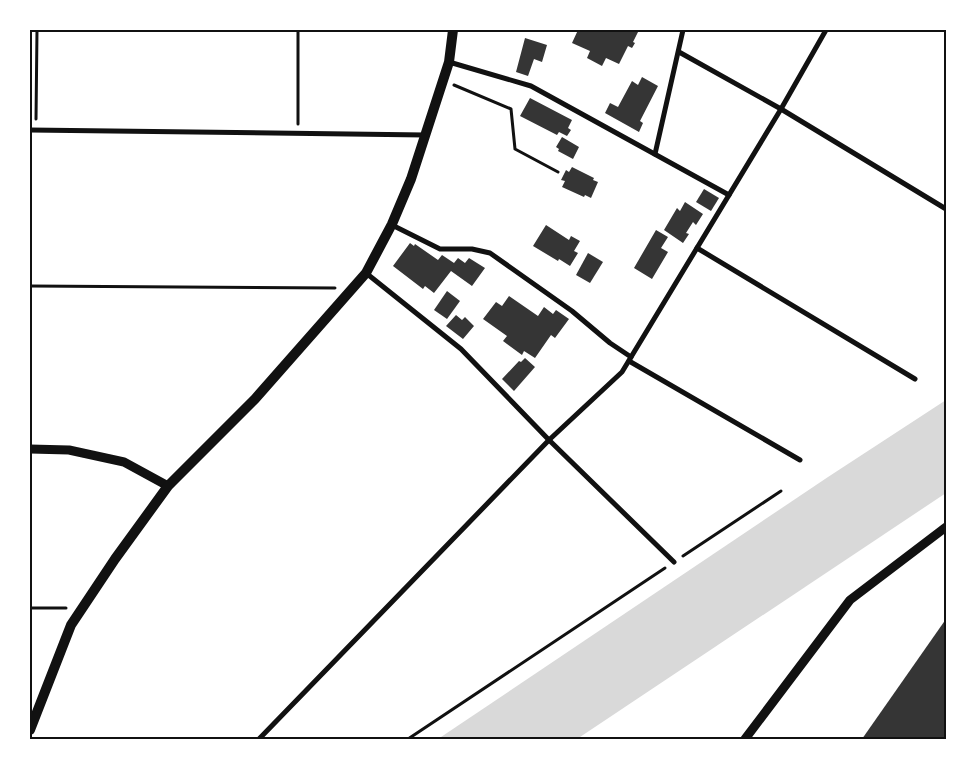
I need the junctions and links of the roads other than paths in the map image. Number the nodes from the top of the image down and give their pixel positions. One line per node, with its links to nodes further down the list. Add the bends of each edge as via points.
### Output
1 (452, 30): 5 (main road)
2 (683, 30): 4 (street)
3 (826, 30): 6 (street)
4 (679, 52): 6 (street); 9 (street)
5 (449, 62): 8 (main road); 9 (street, via 531,86)
6 (781, 109): 10 (street); 11 (street)
7 (33, 130): 8 (street)
8 (425, 135): 12 (main road)
9 (655, 154): 10 (street)
10 (729, 195): 13 (street)
11 (946, 209)
12 (392, 224): 14 (main road); 15 (street, via 440,249 472,249 490,253 572,311)
13 (698, 248): 15 (street); 16 (street)
14 (366, 273): 17 (street, via 461,348); 20 (main road, via 255,399)
15 (630, 359): 17 (street, via 622,372); 19 (street)
16 (915, 379)
17 (549, 440): 22 (street); 24 (street)
18 (30, 449): 20 (street, via 69,450 124,462)
19 (800, 460)
20 (168, 486): 23 (main road, via 71,624)
21 (946, 527): 25 (street, via 850,600)
22 (674, 562)
23 (30, 730)
24 (259, 739)
25 (745, 739)

